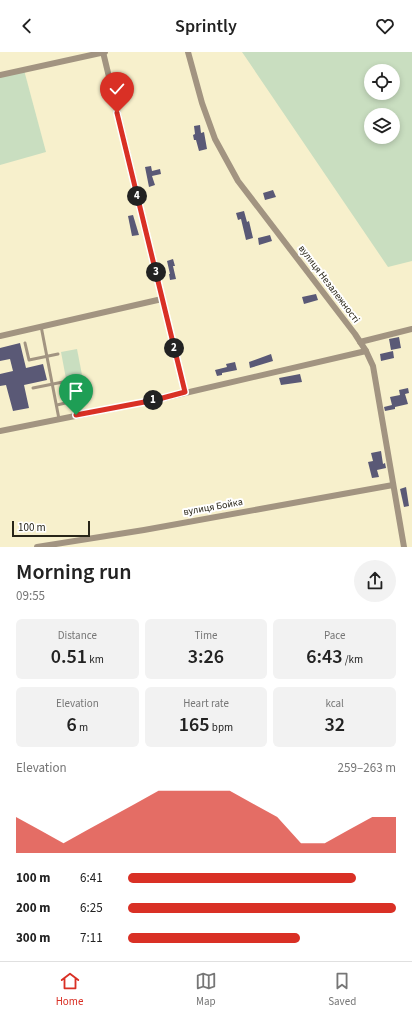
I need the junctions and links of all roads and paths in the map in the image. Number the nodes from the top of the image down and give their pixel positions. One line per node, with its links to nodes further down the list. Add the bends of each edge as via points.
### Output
1 (103, 52): 3 (street); 4 (street)
2 (188, 52): 8 (street, вулиця Незалежності, via 215,139 238,181)
3 (0, 75)
4 (162, 299): 5 (street); 16 (street)
5 (41, 326): 7 (street); 12 (lane)
6 (412, 329): 8 (street)
7 (0, 336)
8 (360, 342): 10 (street, вулиця Незалежності)
9 (25, 343): 12 (lane, via 29,360)
10 (366, 351): 16 (street); 21 (street, вулиця Незалежності, via 372,366)
11 (58, 354): 12 (lane)
12 (47, 356): 14 (lane)
13 (63, 382): 14 (lane)
14 (52, 384): 15 (lane); 18 (lane)
15 (32, 388)
16 (185, 392): 19 (street)
17 (78, 400): 18 (lane)
18 (57, 405): 19 (lane)
19 (59, 419): 20 (street)
20 (0, 431)
21 (393, 485): 22 (street, вулиця Бойка); 23 (street, вулиця Незалежності)
22 (37, 547)
23 (404, 547)

